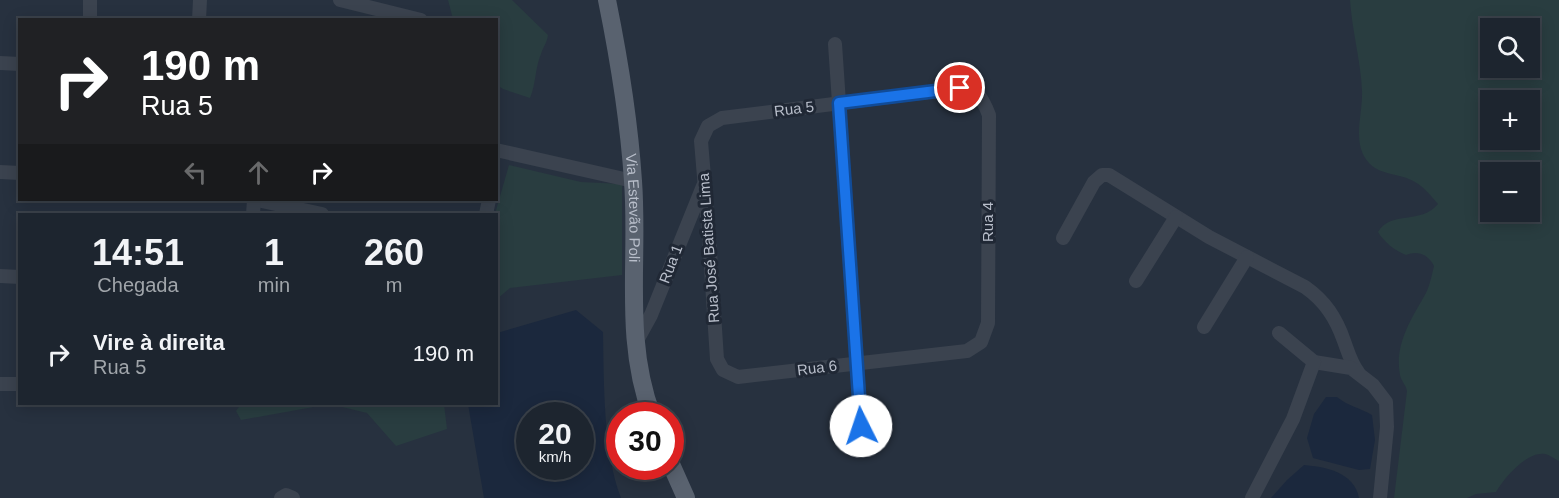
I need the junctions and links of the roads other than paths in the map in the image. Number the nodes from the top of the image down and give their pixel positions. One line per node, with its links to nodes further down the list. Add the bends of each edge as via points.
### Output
1 (90, 0): 6 (street)
2 (200, 0): 7 (street)
3 (340, 0): 5 (street)
4 (607, 0): 18 (main road, Via Estevão Poli, via 620,63)
5 (381, 5): 8 (street)
6 (90, 18)
7 (199, 18)
8 (416, 18)
9 (835, 44): 13 (street)
10 (0, 63): 11 (street)
11 (18, 64)
12 (984, 102): 13 (street, Rua 5, via 974,91 960,88); 32 (street, Rua 4, via 988,115 988,323)
13 (839, 103): 14 (street, Rua 5, via 722,118); 35 (street)
14 (708, 126): 19 (street, Rua José Batista Lima, via 701,141)
15 (498, 154): 18 (street)
16 (0, 172): 17 (street)
17 (18, 173)
18 (633, 181): 33 (main road, Via Estevão Poli)
19 (704, 183): 23 (street, Rua 1); 24 (street, Rua José Batista Lima)
20 (261, 201): 21 (street)
21 (317, 213)
22 (1176, 217): 25 (street, via 1105,174 1094,182); 26 (street); 29 (street)
23 (688, 222): 24 (street); 33 (street, Rua 1, via 651,315)
24 (709, 237): 37 (street, Rua José Batista Lima, via 717,359)
25 (1063, 238)
26 (1247, 257): 30 (street); 36 (street, via 1318,297 1334,317)
27 (0, 276): 28 (street)
28 (18, 277)
29 (1136, 281)
30 (1204, 327)
31 (1279, 333): 34 (street)
32 (981, 342): 35 (street, Rua 6, via 967,351)
33 (635, 344): 40 (main road, Via Estevão Poli)
34 (1314, 362): 36 (street); 46 (street, via 1293,419)
35 (856, 364): 37 (street, Rua 6, via 738,377); 41 (street)
36 (1351, 366): 47 (street, via 1377,389 1387,406)
37 (723, 370)
38 (0, 384): 39 (street)
39 (18, 384)
40 (648, 402)
41 (861, 426)
42 (678, 480): 45 (main road)
43 (280, 498): 44 (street)
44 (293, 498)
45 (686, 498)
46 (1252, 498)
47 (1380, 498)

